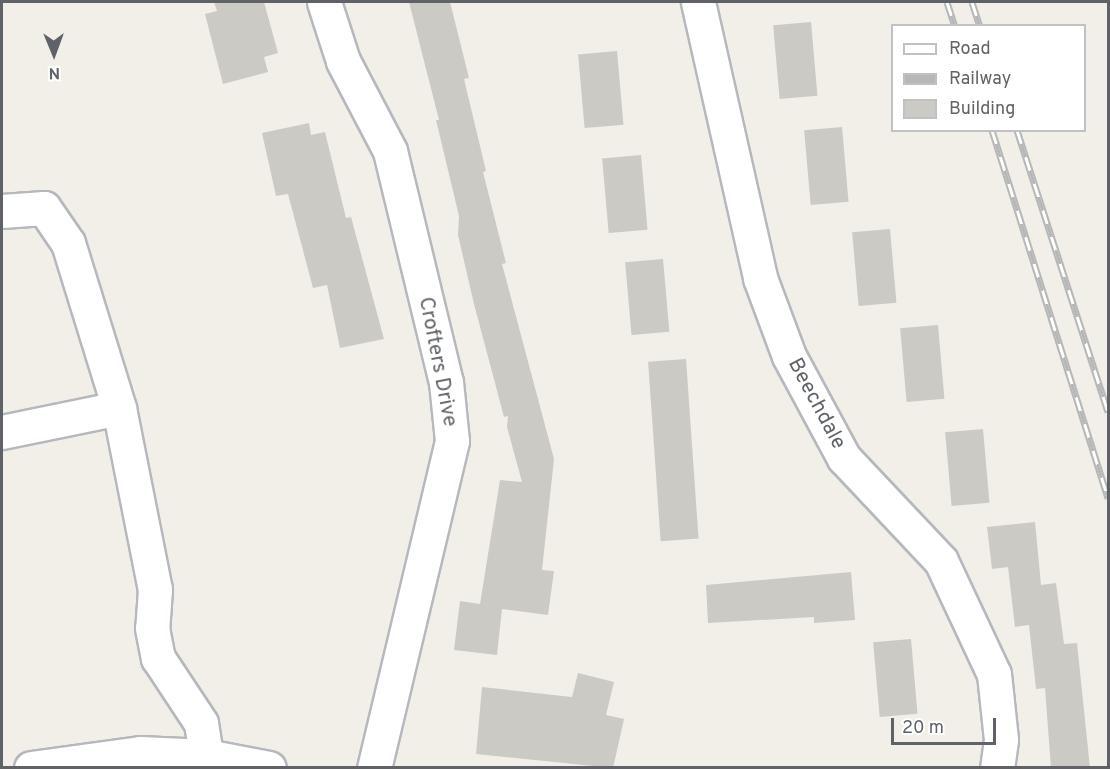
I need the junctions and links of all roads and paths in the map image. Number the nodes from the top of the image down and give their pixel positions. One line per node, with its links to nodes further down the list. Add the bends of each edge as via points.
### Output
1 (324, 2): 9 (street, Crofters Drive, via 343,60 390,151 446,382 452,441)
2 (698, 2): 10 (street, Beechdale, via 760,278 789,356 844,458 941,561 994,674 1001,740)
3 (2, 211): 4 (street, via 44,208 68,243)
4 (119, 408): 5 (street); 6 (street, via 154,589 153,628 158,658 201,723)
5 (2, 432)
6 (206, 756): 7 (street, via 140,753); 8 (street)
7 (48, 766)
8 (268, 768)
9 (374, 768)
10 (997, 768)

